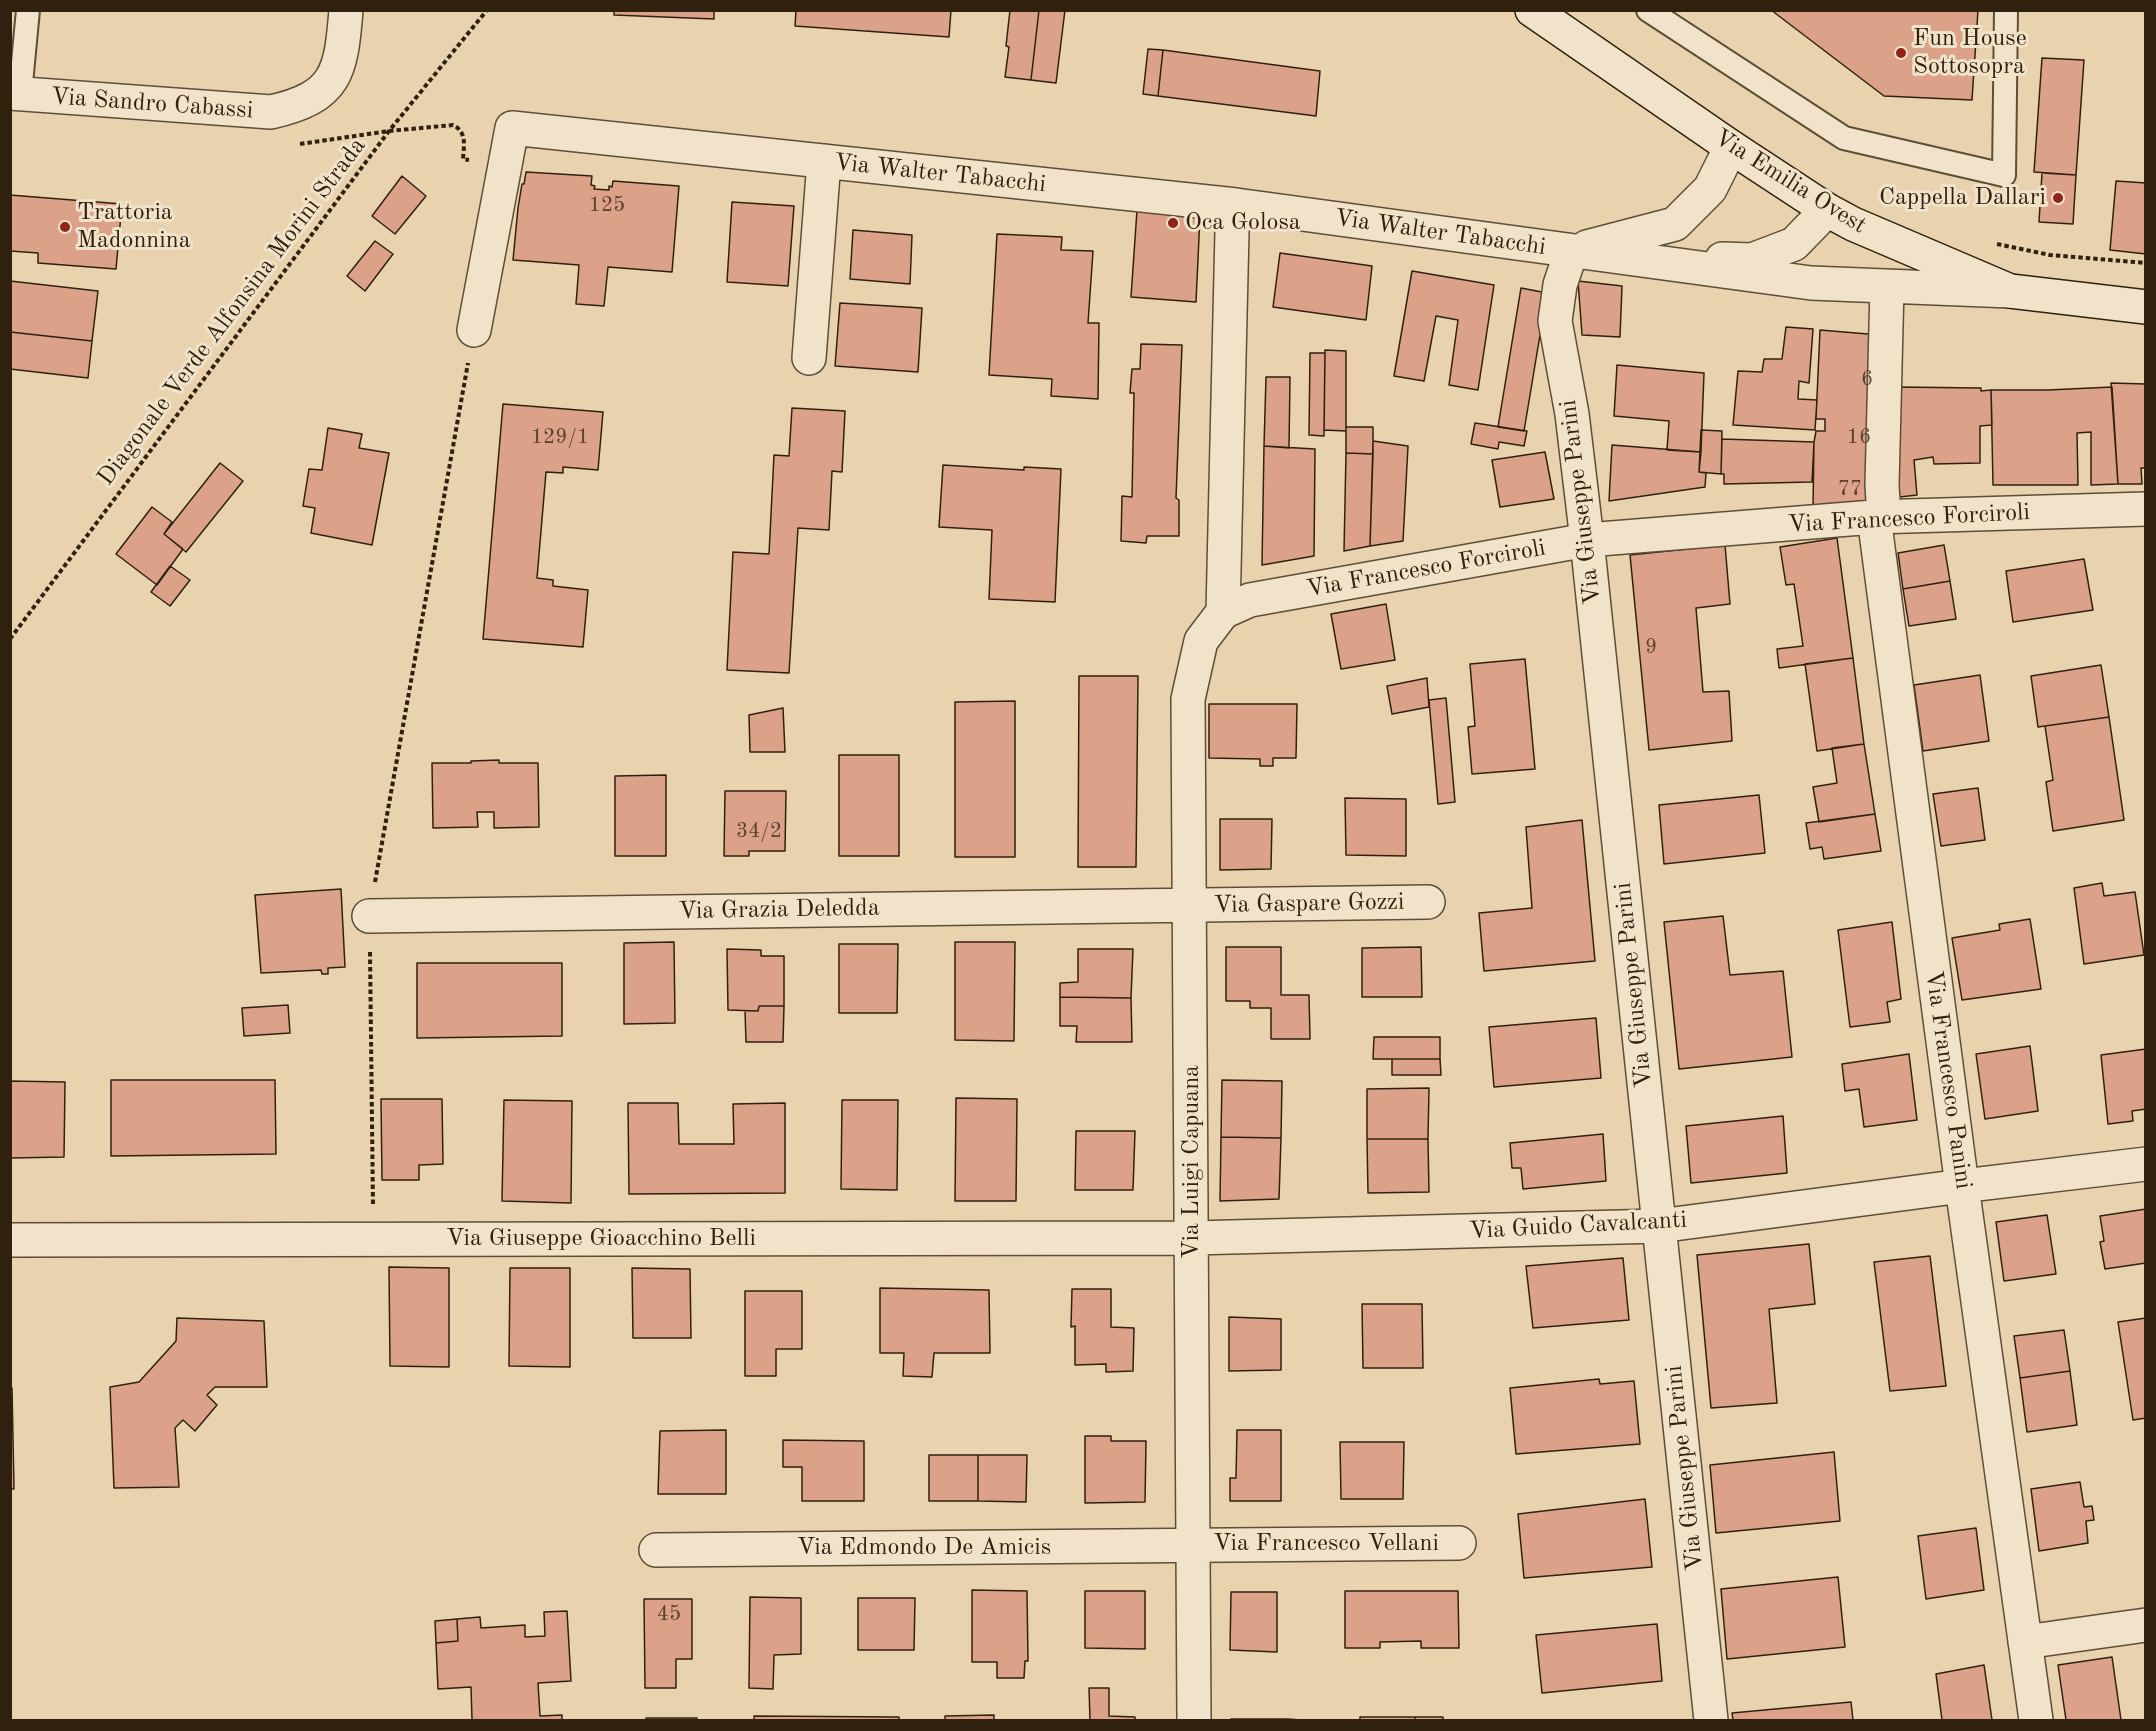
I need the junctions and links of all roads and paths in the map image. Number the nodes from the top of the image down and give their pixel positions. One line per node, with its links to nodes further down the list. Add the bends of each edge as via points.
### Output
1 (28, 10): 7 (lane)
2 (346, 10): 7 (street, Via Sandro Cabassi, via 336,71 326,88 310,101 293,107 271,112)
3 (487, 10): 22 (path, Diagonale Verde Alfonsina Morini Strada, via 389,130)
4 (1532, 10): 8 (street, Via Emilia Ovest)
5 (1648, 10): 6 (lane, via 1844,138 2004,175)
6 (2006, 10)
7 (15, 93)
8 (1731, 147): 11 (street, Via Emilia Ovest); 12 (street, Via Walter Tabacchi, via 1710,189 1675,224)
9 (824, 161): 10 (street, Via Walter Tabacchi); 16 (street, Via Walter Tabacchi, via 512,128); 17 (street)
10 (1236, 205): 12 (street, Via Walter Tabacchi); 21 (street, via 1232,231)
11 (1827, 210): 12 (street, Via Walter Tabacchi, via 1794,244 1752,260); 14 (street, Via Emilia Ovest)
12 (1571, 252): 13 (street, Via Walter Tabacchi, via 1811,283); 20 (street, Via Giuseppe Parini, via 1560,285 1555,321 1572,414)
13 (1887, 287): 14 (street, Via Walter Tabacchi); 19 (street, Via Francesco Panini)
14 (2010, 291): 15 (street, Via Emilia Ovest)
15 (2145, 306)
16 (474, 330): 25 (path)
17 (809, 358)
18 (2145, 509): 19 (street, Via Francesco Forciroli)
19 (1879, 517): 20 (street, Via Francesco Forciroli); 27 (street, Via Francesco Panini)
20 (1587, 540): 21 (street, Via Francesco Forciroli, via 1250,600); 28 (street, Via Giuseppe Parini)
21 (1223, 612): 24 (street, Via Luigi Capuana, via 1201,641 1188,699)
22 (10, 639)
23 (1428, 902): 24 (street, Via Gaspare Gozzi)
24 (1190, 905): 25 (street, Via Grazia Deledda); 29 (street, Via Luigi Capuana)
25 (369, 915): 30 (path)
26 (2145, 1164): 27 (street, Via Guido Cavalcanti)
27 (1962, 1186): 28 (street, Via Guido Cavalcanti); 36 (street, Via Francesco Panini)
28 (1659, 1226): 29 (street, Via Guido Cavalcanti); 38 (street, Via Giuseppe Parini)
29 (1192, 1238): 30 (street, Via Giuseppe Gioacchino Belli); 33 (street, Via Luigi Capuana)
30 (374, 1239): 31 (street, Via Giuseppe Gioacchino Belli)
31 (10, 1240)
32 (1459, 1543): 33 (street, Via Francesco Vellani)
33 (1193, 1545): 34 (street, Via Edmondo De Amicis); 37 (street, Via Luigi Capuana)
34 (656, 1550)
35 (2145, 1625): 36 (street)
36 (2025, 1642): 39 (street, Via Francesco Panini)
37 (1194, 1720)
38 (1711, 1720)
39 (2036, 1720)

